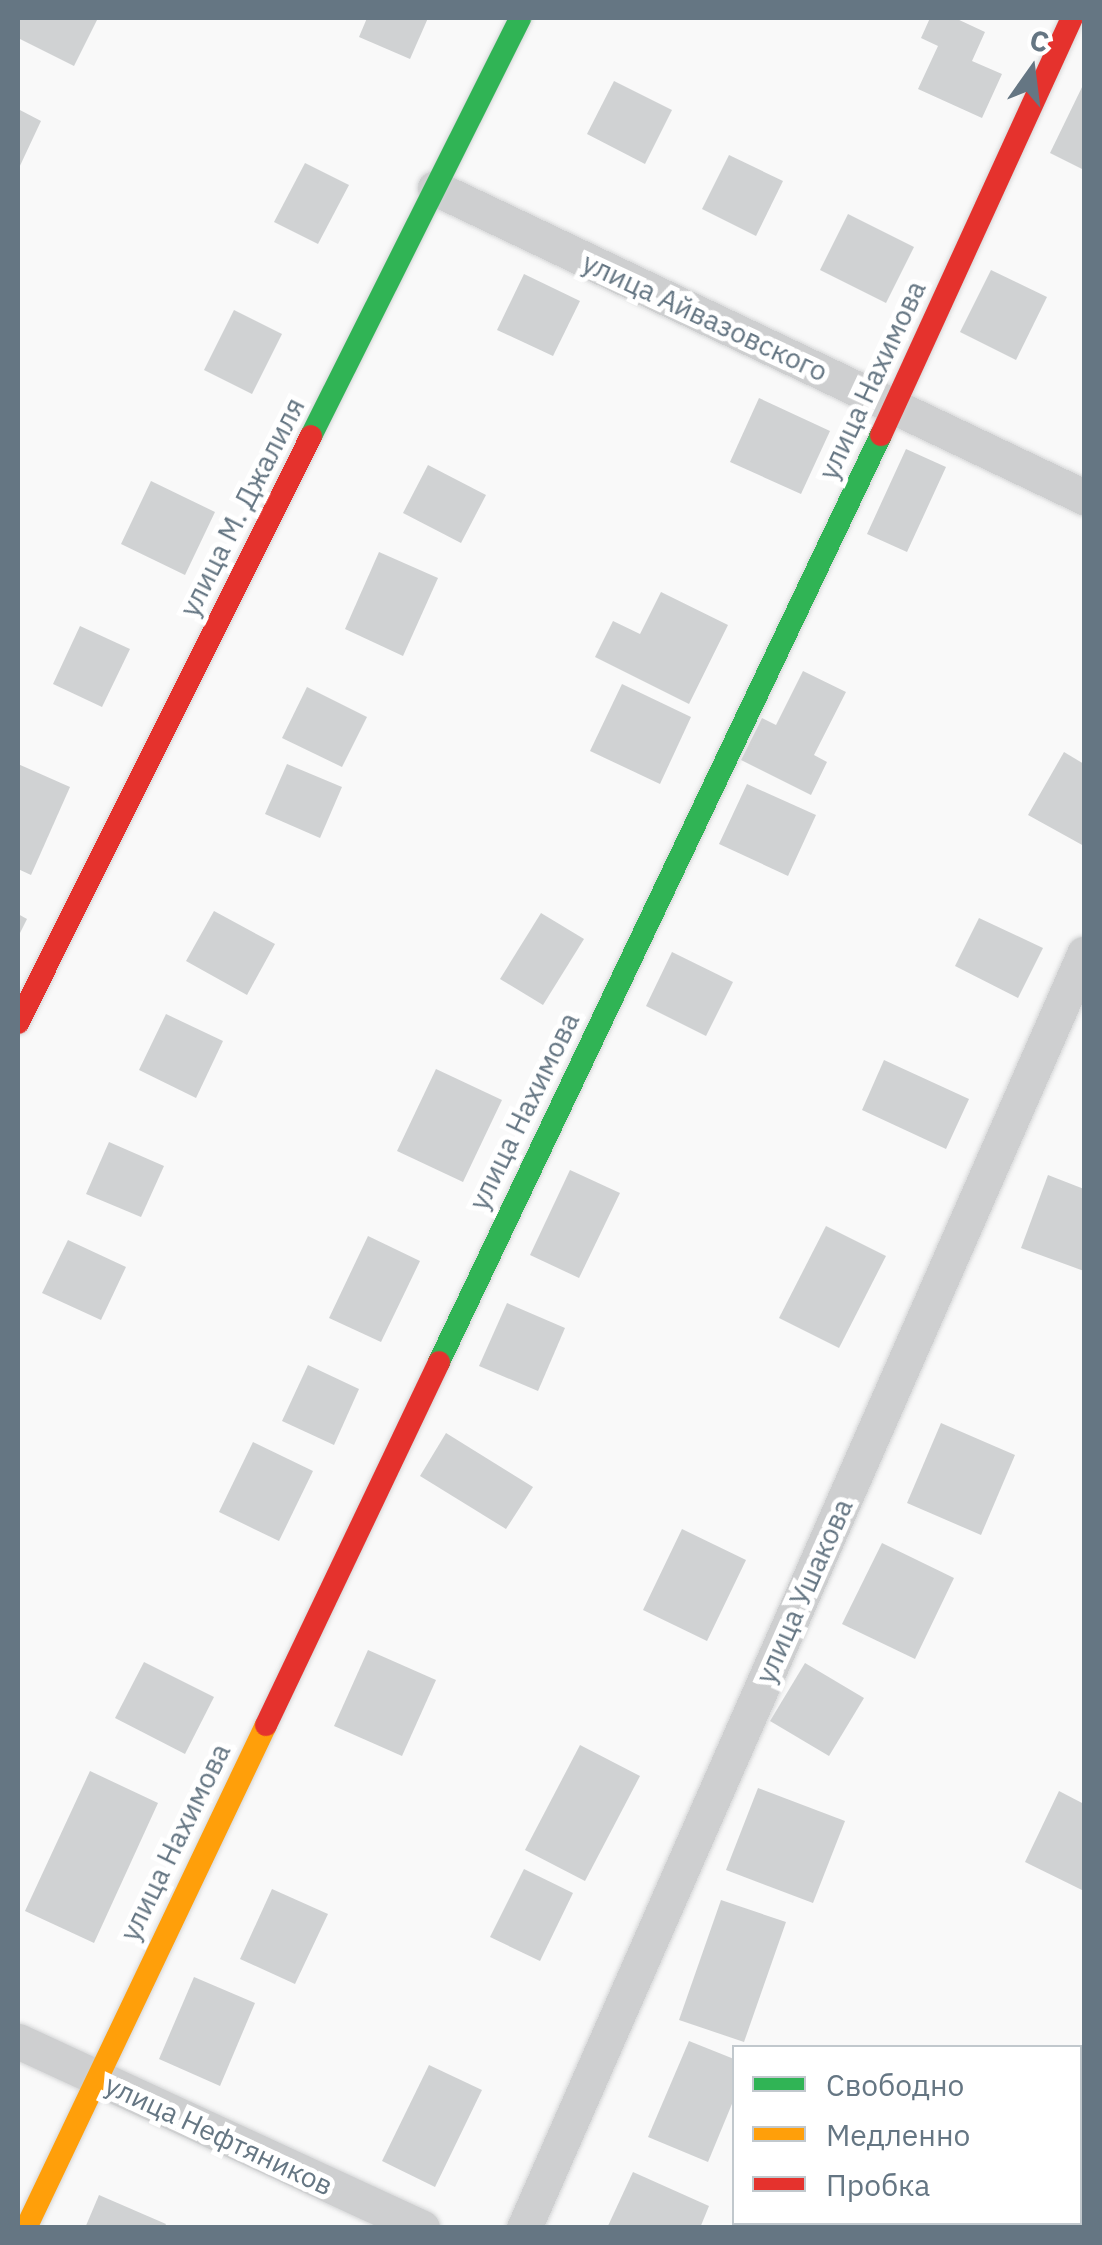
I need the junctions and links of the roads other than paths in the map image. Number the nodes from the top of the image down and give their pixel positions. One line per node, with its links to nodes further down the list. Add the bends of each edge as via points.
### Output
1 (520, 18): 3 (street, улица М. Джалиля)
2 (1072, 18): 4 (street, улица Нахимова)
3 (435, 188): 4 (street, улица Айвазовского); 7 (street, улица М. Джалиля)
4 (894, 407): 5 (street, улица Айвазовского); 9 (street, улица Нахимова)
5 (1084, 497)
6 (1084, 954): 12 (street, улица Ушакова)
7 (18, 1022)
8 (18, 2040): 9 (street, улица Нефтяников)
9 (96, 2078): 10 (street, улица Нахимова); 11 (street, улица Нефтяников)
10 (26, 2228)
11 (422, 2228)
12 (524, 2228)

